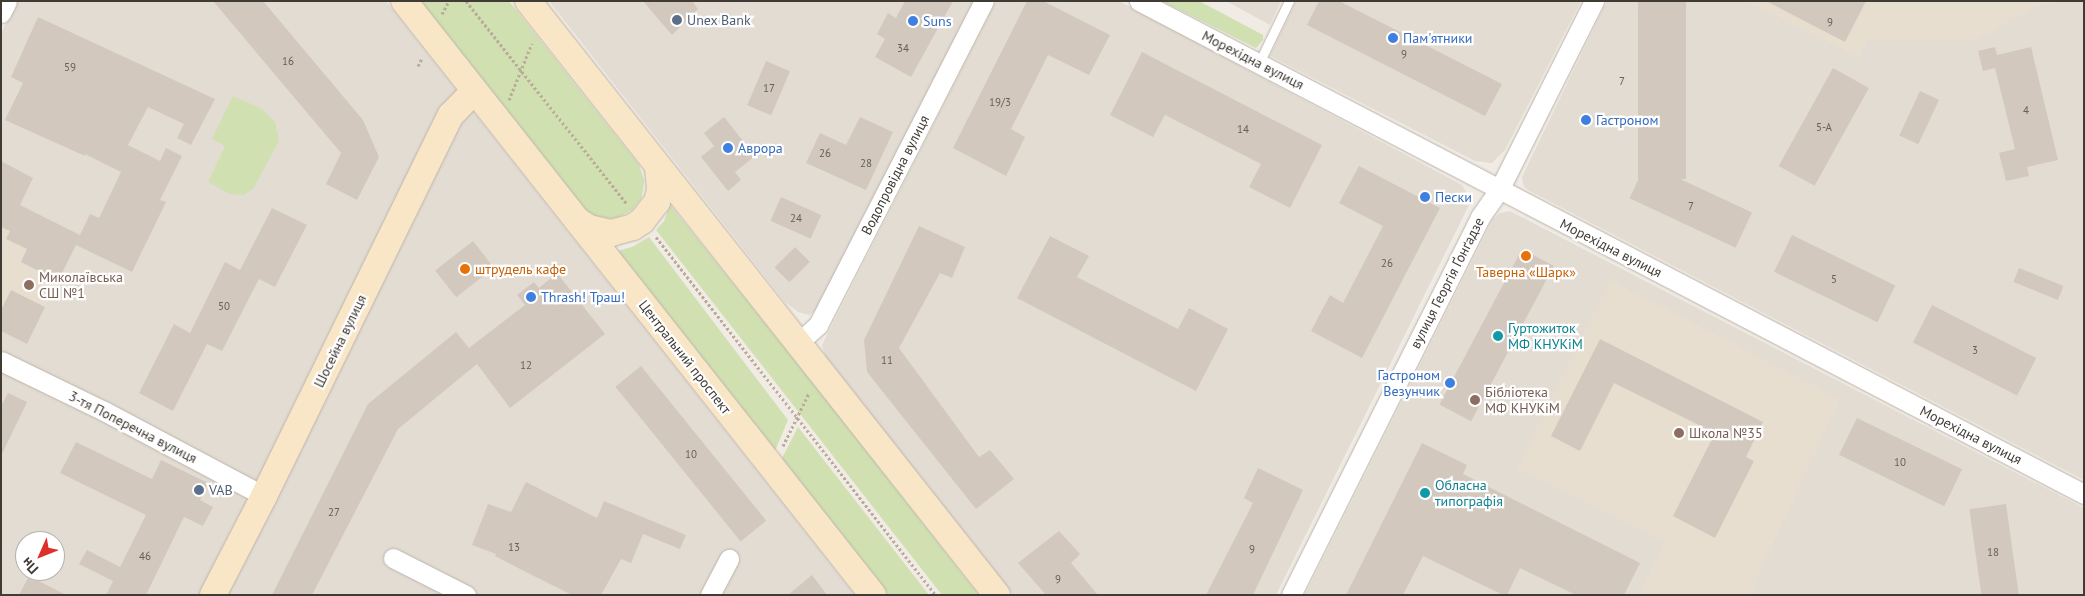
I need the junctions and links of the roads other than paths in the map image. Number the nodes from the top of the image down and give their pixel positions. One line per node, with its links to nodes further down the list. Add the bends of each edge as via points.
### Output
1 (7, 1): 8 (street)
2 (404, 1): 10 (main road, Центральний проспект)
3 (528, 1): 11 (main road)
4 (984, 1): 14 (street, Водопровідна вулиця, via 818,325)
5 (1139, 1): 9 (street, Морехідна вулиця)
6 (1289, 1): 9 (lane)
7 (1594, 1): 12 (street, вулиця Георгія Ґонґадзе)
8 (1, 13)
9 (1259, 63): 12 (street, Морехідна вулиця)
10 (474, 91): 13 (main road, Центральний проспект); 17 (main road, Шосейна вулиця, via 451,115)
11 (658, 166): 13 (main road, via 657,202 642,221 611,233); 14 (main road)
12 (1499, 190): 16 (street, Морехідна вулиця); 25 (street, вулиця Георгія Ґонґадзе, via 1480,217)
13 (578, 222): 23 (main road, Центральний проспект)
14 (798, 343): 24 (main road)
15 (1, 361): 17 (street, 3-тя Поперечна вулиця, via 104,411)
16 (2084, 494)
17 (264, 496): 20 (main road, Шосейна вулиця)
18 (393, 558): 21 (street)
19 (729, 559): 22 (street)
20 (213, 595)
21 (466, 595)
22 (710, 595)
23 (873, 595)
24 (997, 595)
25 (1291, 595)

